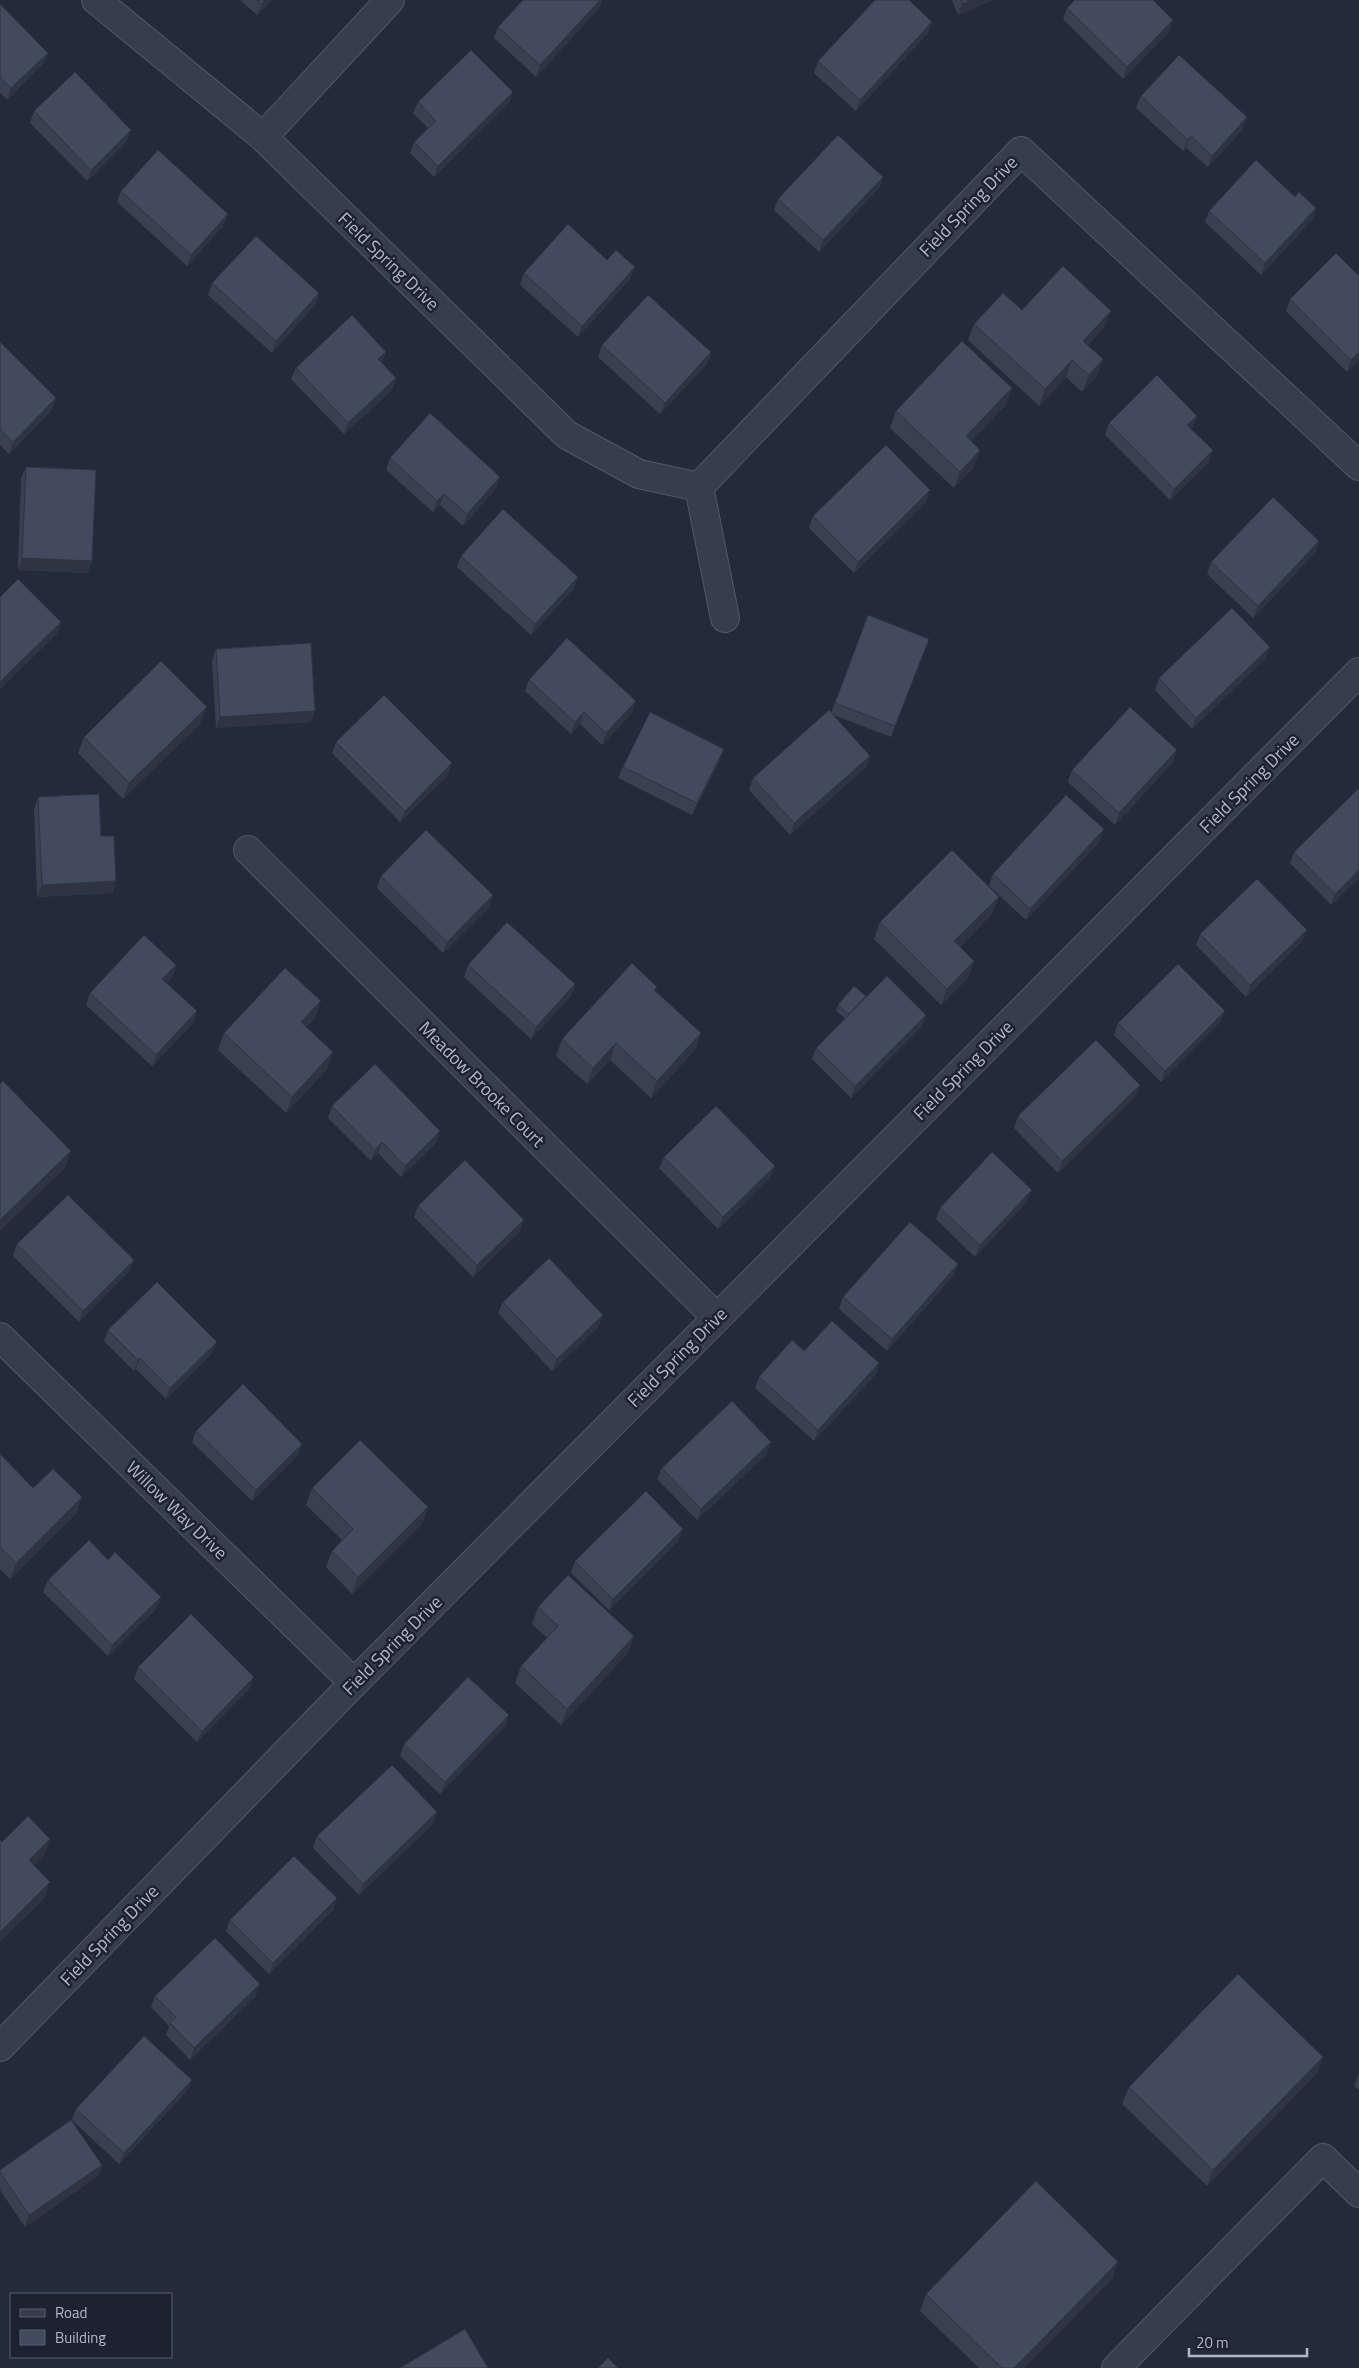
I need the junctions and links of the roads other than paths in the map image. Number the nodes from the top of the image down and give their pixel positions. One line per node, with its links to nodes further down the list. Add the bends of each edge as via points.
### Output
1 (96, 0): 3 (street, Field Spring Drive)
2 (390, 0): 3 (street)
3 (263, 138): 5 (street, Field Spring Drive, via 567,435 639,474)
4 (1359, 466): 5 (street, Field Spring Drive, via 1021,151)
5 (699, 488): 6 (street)
6 (725, 618)
7 (1359, 672): 9 (street, Field Spring Drive)
8 (248, 850): 9 (street, Meadow Brooke Court)
9 (716, 1317): 11 (street, Field Spring Drive)
10 (0, 1337): 11 (street, Willow Way Drive)
11 (354, 1683): 12 (street, Field Spring Drive)
12 (0, 2047)
13 (1359, 2193): 14 (street, via 1323,2158)
14 (1116, 2368)

